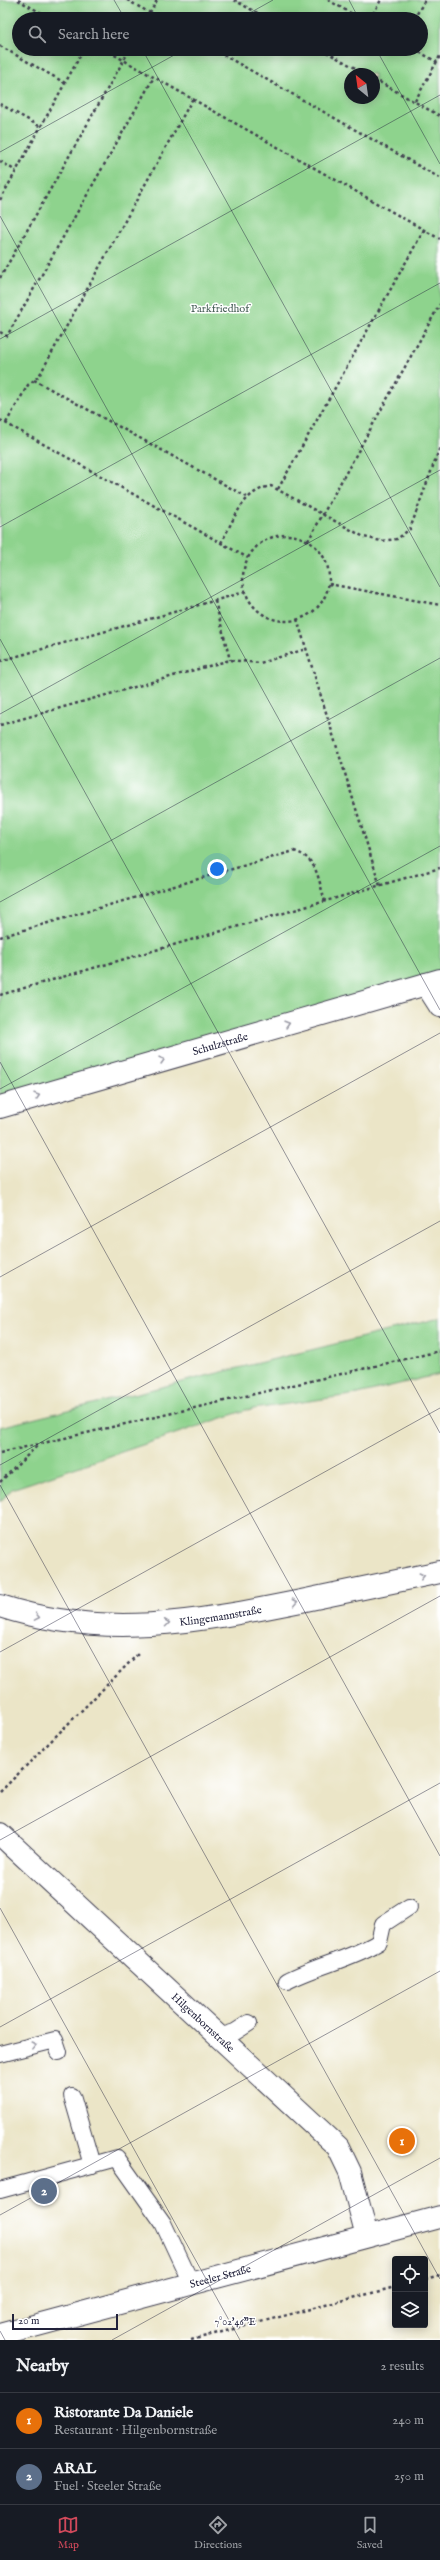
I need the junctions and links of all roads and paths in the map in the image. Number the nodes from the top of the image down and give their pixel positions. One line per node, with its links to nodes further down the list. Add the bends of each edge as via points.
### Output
1 (18, 0): 10 (path)
2 (126, 0): 11 (path)
3 (157, 0): 12 (path)
4 (234, 0): 13 (path)
5 (328, 0): 9 (path)
6 (336, 0): 9 (path)
7 (381, 0): 15 (path)
8 (425, 0): 16 (path)
9 (334, 3): 14 (path)
10 (39, 12)
11 (148, 12)
12 (151, 12)
13 (255, 12)
14 (349, 12)
15 (374, 12)
16 (418, 12)
17 (0, 46): 18 (path)
18 (12, 53)
19 (18, 56): 32 (path)
20 (80, 56): 32 (path)
21 (117, 56): 27 (path)
22 (126, 56): 27 (path)
23 (225, 56): 40 (path)
24 (334, 56): 29 (path)
25 (426, 56): 28 (path)
26 (440, 56): 28 (path)
27 (124, 60): 30 (path); 44 (path)
28 (437, 62): 34 (path)
29 (355, 68)
30 (154, 77): 33 (path); 46 (path, via 7,336)
31 (380, 81): 34 (path)
32 (66, 83): 37 (path)
33 (192, 98): 42 (path); 47 (path, via 39,376)
34 (414, 101): 36 (path)
35 (0, 104): 37 (path)
36 (440, 116)
37 (41, 127): 39 (path)
38 (0, 161): 39 (path)
39 (16, 171): 41 (path)
40 (440, 178)
41 (0, 200)
42 (424, 230): 43 (path); 51 (path)
43 (440, 239)
44 (0, 278)
45 (440, 304): 53 (path)
46 (0, 332)
47 (34, 380): 49 (path, via 28,385); 52 (path)
48 (0, 420): 49 (path)
49 (6, 424): 55 (path)
50 (440, 447): 53 (path, via 410,529 397,539 380,542 364,537)
51 (278, 489): 52 (path, via 271,486 262,487); 53 (path)
52 (246, 497): 55 (path)
53 (323, 514): 54 (path)
54 (308, 541): 56 (path, via 296,536 268,538 256,546); 57 (path, via 325,559)
55 (221, 543): 56 (path)
56 (248, 558): 58 (path, via 243,575)
57 (329, 584): 60 (path); 61 (path, via 318,606 309,614)
58 (245, 592): 59 (path); 61 (path, via 251,604 260,612 272,618)
59 (215, 601): 63 (path); 64 (path)
60 (440, 605)
61 (297, 619): 62 (path)
62 (306, 650): 63 (path, via 260,663); 67 (path)
63 (230, 660): 65 (path)
64 (0, 661)
65 (0, 725)
66 (440, 868): 67 (path)
67 (380, 886): 68 (path)
68 (325, 901): 69 (path, via 313,862 305,855 294,851); 71 (path)
69 (0, 937)
70 (433, 982): 72 (street); 73 (street, Schulzstraße, one-way to 70)
71 (0, 995)
72 (440, 1006)
73 (0, 1107)
74 (440, 1351): 75 (path)
75 (39, 1444): 76 (path); 77 (path)
76 (0, 1454)
77 (0, 1482)
78 (440, 1572): 80 (street, Klingemannstraße, one-way to 78, via 223,1617)
79 (0, 1606): 80 (street, Klingemannstraße, one-way to 80, via 28,1615 93,1625 141,1626)
80 (169, 1623): 81 (path)
81 (0, 1792)
82 (0, 1834): 86 (street, Hilgenbornstraße)
83 (409, 1907): 84 (lane, via 383,1924 379,1942 368,1949)
84 (287, 1981)
85 (249, 2023): 86 (lane, via 235,2032)
86 (219, 2037): 93 (street, Hilgenbornstraße, via 338,2147 350,2172)
87 (58, 2052): 88 (lane, one-way to 87, via 55,2040)
88 (0, 2054)
89 (72, 2096): 90 (lane)
90 (92, 2165): 91 (lane); 96 (lane, via 116,2158 163,2223)
91 (0, 2190)
92 (440, 2217): 93 (street, Steeler Straße)
93 (367, 2236): 96 (street, Steeler Straße)
94 (440, 2275): 95 (path)
95 (428, 2278)
96 (191, 2283): 98 (street, Steeler Straße)
97 (392, 2288): 99 (path)
98 (0, 2335)
99 (191, 2340)

